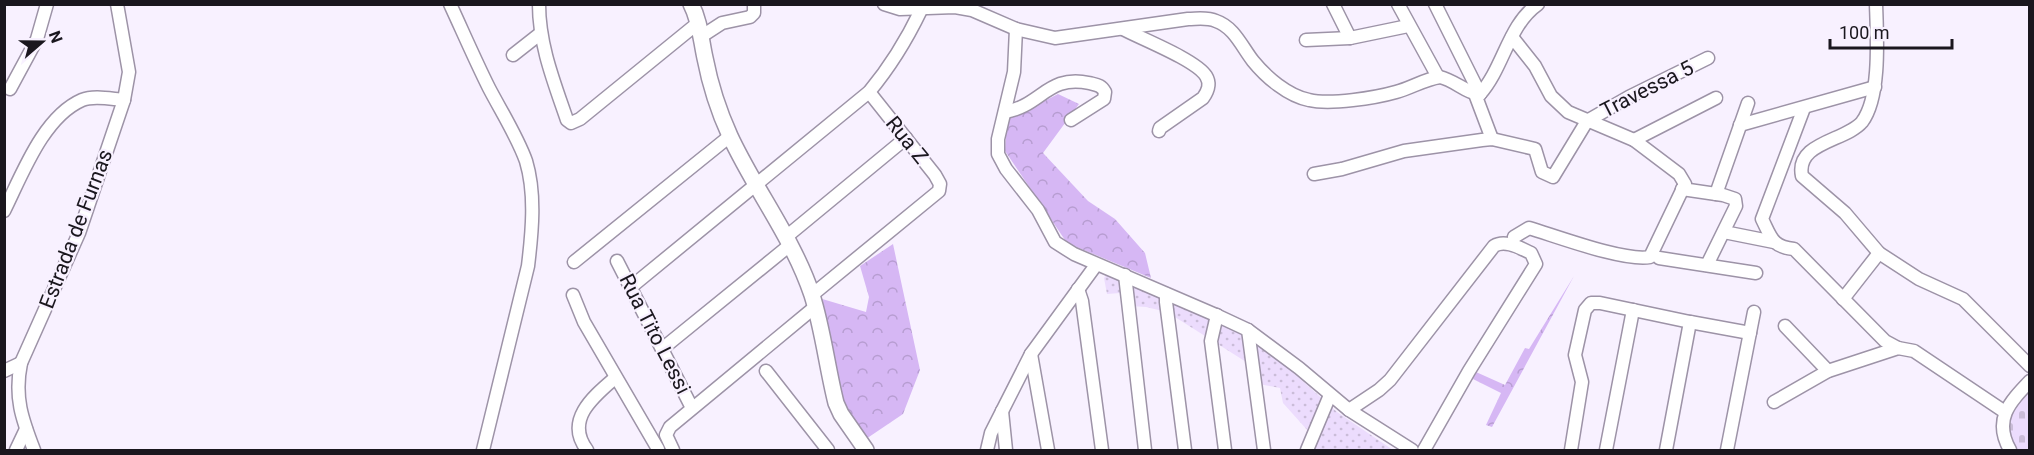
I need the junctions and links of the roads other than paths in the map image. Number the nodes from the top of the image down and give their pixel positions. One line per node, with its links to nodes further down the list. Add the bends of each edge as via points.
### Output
1 (47, 4): 26 (street, via 37,39)
2 (117, 4): 30 (street, Estrada de Furnas, via 129,72)
3 (450, 4): 92 (street, via 520,147 531,197 527,275)
4 (539, 4): 18 (street)
5 (691, 4): 15 (main road)
6 (754, 4): 15 (street, via 750,17)
7 (884, 4): 13 (street, via 900,9)
8 (1333, 4): 19 (street)
9 (1398, 4): 14 (street)
10 (1435, 4): 28 (street)
11 (1538, 4): 20 (street, via 1522,18)
12 (1875, 4): 25 (street)
13 (926, 8): 16 (street, via 972,10); 27 (street)
14 (1408, 26): 19 (street); 24 (street)
15 (700, 29): 18 (street, via 571,123 551,75); 38 (main road, via 705,59)
16 (1016, 29): 17 (street, via 1054,38); 33 (street, via 1014,72)
17 (1123, 29): 24 (street, via 1188,19 1215,20 1230,30 1263,72 1286,90 1308,100 1332,101 1396,92); 37 (street, via 1193,65 1208,80 1208,92 1203,99)
18 (541, 33): 22 (street)
19 (1350, 38): 21 (street)
20 (1512, 38): 28 (street, via 1489,83); 35 (street, via 1556,101)
21 (1306, 40)
22 (513, 55)
23 (1708, 58): 35 (street, Travessa 5)
24 (1438, 77): 28 (street)
25 (1875, 87): 32 (street); 51 (street, via 1870,110 1860,124 1809,152 1800,169 1802,176 1845,213)
26 (10, 88)
27 (869, 92): 39 (street, Rua Z); 43 (street)
28 (1478, 94): 40 (street)
29 (1716, 98): 41 (street)
30 (124, 100): 46 (street, via 88,98 59,117 46,131); 75 (street, Estrada de Furnas, via 79,232)
31 (1748, 103): 36 (street)
32 (1804, 108): 36 (street); 50 (street, via 1762,219)
33 (1005, 112): 34 (street, via 1023,107 1064,81 1084,82 1103,89 1105,96 1101,102); 55 (street, via 997,148 1001,161 1038,210 1055,242)
34 (1071, 120)
35 (1587, 121): 40 (street, via 1553,177 1542,172 1534,149); 41 (street)
36 (1740, 125): 45 (street)
37 (1160, 131)
38 (730, 136): 43 (main road); 54 (street)
39 (906, 138): 49 (street); 64 (street, Rua Z, via 935,175 939,191)
40 (1492, 140): 42 (street, via 1393,153)
41 (1634, 140): 44 (street, via 1679,174)
42 (1314, 174)
43 (756, 183): 49 (main road); 59 (street)
44 (1682, 189): 45 (street); 48 (street, via 1650,257 1603,250 1529,228)
45 (1716, 194): 47 (street, via 1735,199 1736,206)
46 (4, 210)
47 (1724, 232): 50 (street); 56 (street)
48 (1514, 237)
49 (788, 241): 64 (main road); 73 (street)
50 (1774, 242): 63 (street, via 1794,249)
51 (1879, 253): 63 (street); 76 (street, via 1919,279 1963,299)
52 (1659, 258): 56 (street)
53 (617, 261): 59 (street, Rua Tito Lessi)
54 (574, 262)
55 (1096, 265): 58 (street); 60 (street)
56 (1707, 265): 57 (street)
57 (1756, 273)
58 (1125, 275): 61 (street); 101 (street)
59 (631, 287): 73 (street, Rua Tito Lessi)
60 (1078, 290): 74 (street); 100 (street)
61 (1166, 294): 67 (street); 102 (street)
62 (573, 295): 80 (street)
63 (1844, 299): 72 (street)
64 (813, 301): 84 (street); 96 (main road, via 836,403)
65 (1633, 310): 68 (street); 108 (street, via 1600,303 1591,303 1585,310 1575,355 1582,382); 109 (street)
66 (1754, 312): 71 (street)
67 (1217, 315): 70 (street); 103 (street, via 1211,341)
68 (1690, 322): 71 (street); 110 (street)
69 (1785, 326): 79 (street)
70 (1248, 330): 82 (street); 104 (street)
71 (1749, 333): 111 (street)
72 (1898, 348): 79 (street); 87 (street, via 1914,351)
73 (662, 349): 84 (street, Rua Tito Lessi)
74 (1031, 354): 85 (street); 99 (street)
75 (21, 363): 77 (street); 88 (street, Estrada de Furnas, via 18,398)
76 (2030, 366)
77 (4, 371)
78 (766, 371): 95 (street)
79 (1828, 371): 83 (street)
80 (615, 378): 93 (street, via 592,397 581,416 579,431); 94 (street)
81 (2030, 381): 87 (street)
82 (1330, 395): 86 (street); 105 (street)
83 (1774, 402)
84 (692, 408): 89 (street, via 667,430)
85 (1002, 410): 97 (street); 98 (street)
86 (1349, 410): 106 (street); 107 (street, via 1390,380 1494,246 1509,244 1531,253 1536,264 1531,274)
87 (2005, 412): 112 (street, via 2003,436)
88 (26, 429): 90 (street); 91 (street, Estrada de Furnas)
89 (670, 445): 94 (street)
90 (16, 450)
91 (33, 450)
92 (483, 450)
93 (587, 450)
94 (657, 450)
95 (828, 450)
96 (866, 450)
97 (987, 450)
98 (1006, 450)
99 (1048, 450)
100 (1102, 450)
101 (1145, 450)
102 (1185, 450)
103 (1225, 450)
104 (1264, 450)
105 (1308, 450)
106 (1412, 450)
107 (1424, 450)
108 (1570, 450)
109 (1606, 450)
110 (1666, 450)
111 (1727, 450)
112 (2010, 450)

